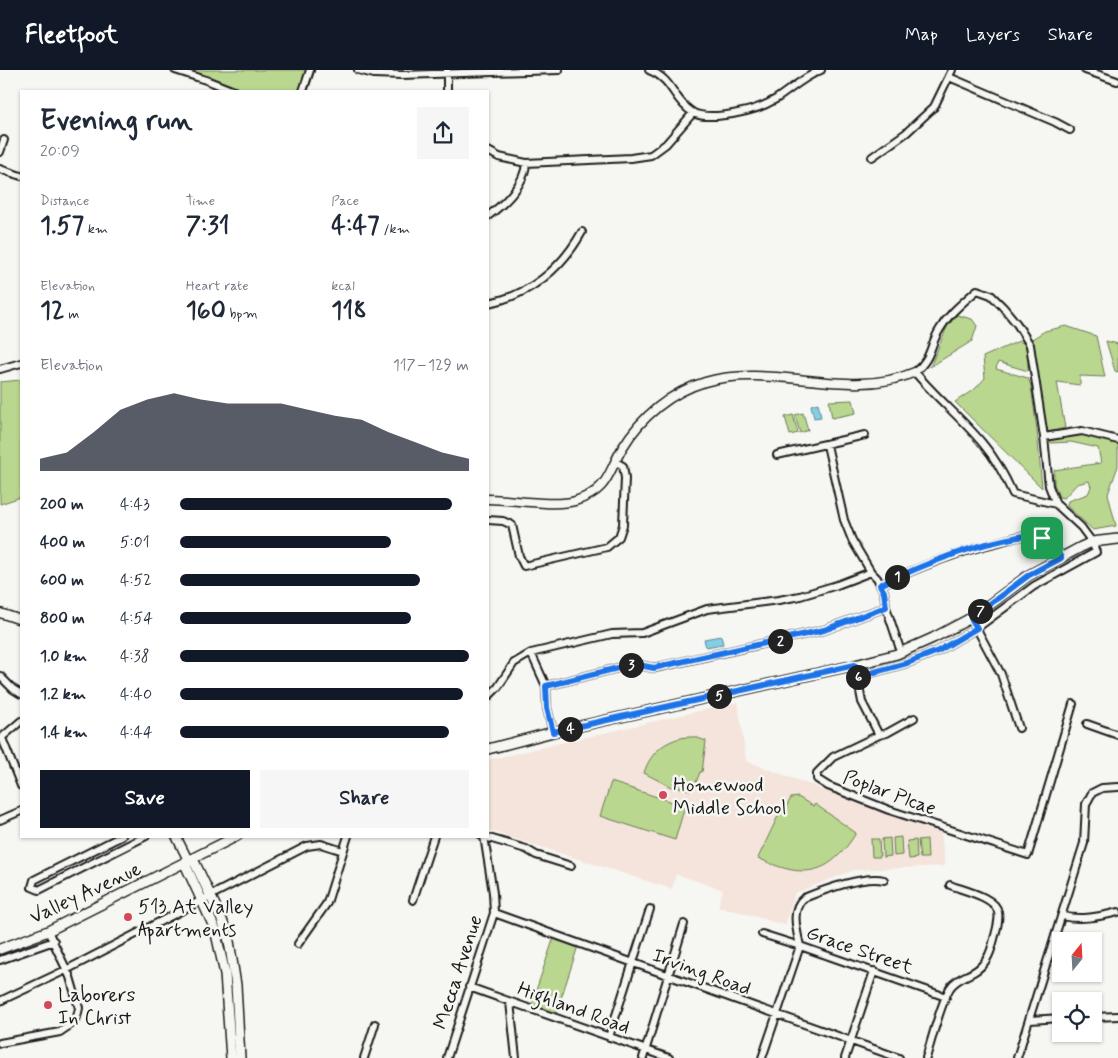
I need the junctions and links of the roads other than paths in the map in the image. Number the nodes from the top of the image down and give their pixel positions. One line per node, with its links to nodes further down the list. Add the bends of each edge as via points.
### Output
1 (175, 70): 12 (street)
2 (310, 70): 13 (street)
3 (358, 70): 9 (street, via 402,75)
4 (558, 70): 9 (street)
5 (649, 70): 15 (street, via 669,83 680,102)
6 (821, 70): 15 (street, via 774,100 750,110 717,116)
7 (952, 70): 10 (street)
8 (1085, 70): 11 (street)
9 (446, 72): 14 (street)
10 (949, 77): 16 (street); 20 (street, via 934,107 906,133)
11 (1116, 81)
12 (231, 90)
13 (303, 90)
14 (446, 90)
15 (693, 113): 21 (street, via 666,144 651,155)
16 (1070, 130)
17 (4, 140): 18 (street)
18 (0, 152)
19 (489, 152): 21 (street)
20 (872, 157)
21 (526, 163): 24 (street, via 526,170 513,192)
22 (0, 168): 23 (street)
23 (20, 176)
24 (489, 215)
25 (582, 232): 26 (street, via 558,266 542,280 523,292)
26 (489, 303)
27 (20, 363): 28 (street)
28 (0, 369)
29 (916, 372): 31 (street, via 926,363 947,317 977,290 991,295 1003,306 1030,345); 35 (street, via 899,379 866,383 751,376 704,382 675,396 651,413 623,447); 37 (street, via 984,445 1013,494)
30 (866, 435): 33 (street)
31 (1044, 437): 32 (street, via 1082,431); 37 (street, via 1049,486)
32 (1118, 440)
33 (827, 445): 34 (street); 42 (street, via 844,520)
34 (778, 455)
35 (616, 462): 36 (street, via 600,488 573,502); 38 (street, via 623,466 625,478 623,524 619,537 607,546 524,566 512,526 503,521)
36 (489, 499)
37 (1056, 504): 40 (street)
38 (489, 520)
39 (1118, 539): 40 (main road)
40 (1092, 542): 41 (main road); 48 (street, via 1096,552 1034,586)
41 (1061, 558): 43 (street, via 1047,540 1024,536 956,553); 46 (main road, via 1029,575)
42 (871, 572): 43 (street); 50 (street, via 800,596 707,609 642,633 612,634)
43 (880, 585): 44 (street)
44 (886, 607): 49 (street); 54 (street, via 789,639 654,668 634,664)
45 (0, 613): 47 (street)
46 (971, 618): 48 (street); 49 (main road)
47 (20, 620)
48 (977, 628): 53 (street, via 930,654); 61 (street, via 1001,674)
49 (901, 652): 51 (main road)
50 (531, 653): 54 (street); 56 (street, via 514,663)
51 (855, 665): 53 (street); 62 (main road)
52 (0, 676): 55 (street)
53 (857, 677): 64 (street, via 862,702)
54 (546, 686): 62 (street)
55 (20, 693)
56 (489, 696)
57 (1073, 704): 64 (street, Poplar Plcae, via 1028,855 889,810 817,779 817,772 833,757)
58 (914, 718): 64 (street, via 887,734)
59 (20, 722): 65 (street)
60 (1087, 724): 63 (street)
61 (1019, 728)
62 (553, 732): 66 (main road)
63 (1118, 734)
64 (879, 735)
65 (1, 739): 67 (street)
66 (489, 749)
67 (20, 784)
68 (1118, 787): 90 (street, via 1102,788 1089,798 1085,811 1084,843)
69 (20, 811): 70 (street)
70 (0, 820)
71 (118, 838): 72 (street, via 34,880 32,886 39,890)
72 (142, 838)
73 (177, 838): 80 (street)
74 (233, 838): 80 (main road, Valley Avenue)
75 (347, 838): 79 (street)
76 (433, 838): 86 (street)
77 (483, 838): 89 (street, Mecca Avenue)
78 (489, 838): 81 (street)
79 (343, 851): 84 (street, via 321,844 307,846); 95 (street, via 327,903)
80 (189, 862): 84 (main road); 85 (main road); 92 (main road, Valley Avenue)
81 (571, 866)
82 (884, 880): 96 (street, via 865,879 804,898 796,910)
83 (950, 885): 104 (street, via 984,897 999,913 986,962 957,980)
84 (211, 896): 85 (street); 118 (main road, via 222,920 234,964)
85 (202, 900): 100 (street); 117 (main road, via 215,929 225,974)
86 (413, 900)
87 (650, 909): 99 (street)
88 (1118, 912): 90 (street, via 1077,918)
89 (494, 913): 99 (street, Irving Road); 103 (street, Mecca Avenue)
90 (1063, 916): 111 (street)
91 (684, 924): 102 (street)
92 (48, 931): 94 (street); 97 (main road, Valley Avenue)
93 (762, 934): 96 (street, Grace Street)
94 (54, 941): 98 (street); 100 (street)
95 (298, 944)
96 (800, 946): 101 (street, Grace Street); 107 (street)
97 (0, 949)
98 (0, 960)
99 (633, 964): 102 (street, Irving Road); 113 (street)
100 (66, 970): 105 (street); 115 (street, via 78,1008 73,1023 60,1032)
101 (874, 971): 104 (street, Grace Street); 114 (street)
102 (669, 976): 107 (street, Irving Road); 116 (street)
103 (469, 987): 106 (street, Highland Road); 120 (street, Mecca Avenue)
104 (946, 997): 127 (street)
105 (0, 1001)
106 (510, 1002): 113 (street, Highland Road); 121 (street)
107 (776, 1015): 114 (street, Irving Road); 124 (street)
108 (1118, 1016): 109 (street)
109 (1102, 1017)
110 (1052, 1019): 111 (street)
111 (1030, 1020): 128 (street)
112 (375, 1024): 119 (street)
113 (609, 1037): 116 (street, Highland Road)
114 (850, 1041): 125 (street); 126 (street, Irving Road)
115 (0, 1043)
116 (645, 1050): 122 (street); 123 (street, Highland Road)
117 (230, 1058)
118 (240, 1058)
119 (364, 1058)
120 (447, 1058)
121 (516, 1058)
122 (643, 1058)
123 (669, 1058)
124 (762, 1058)
125 (845, 1058)
126 (899, 1058)
127 (926, 1058)
128 (1017, 1058)

